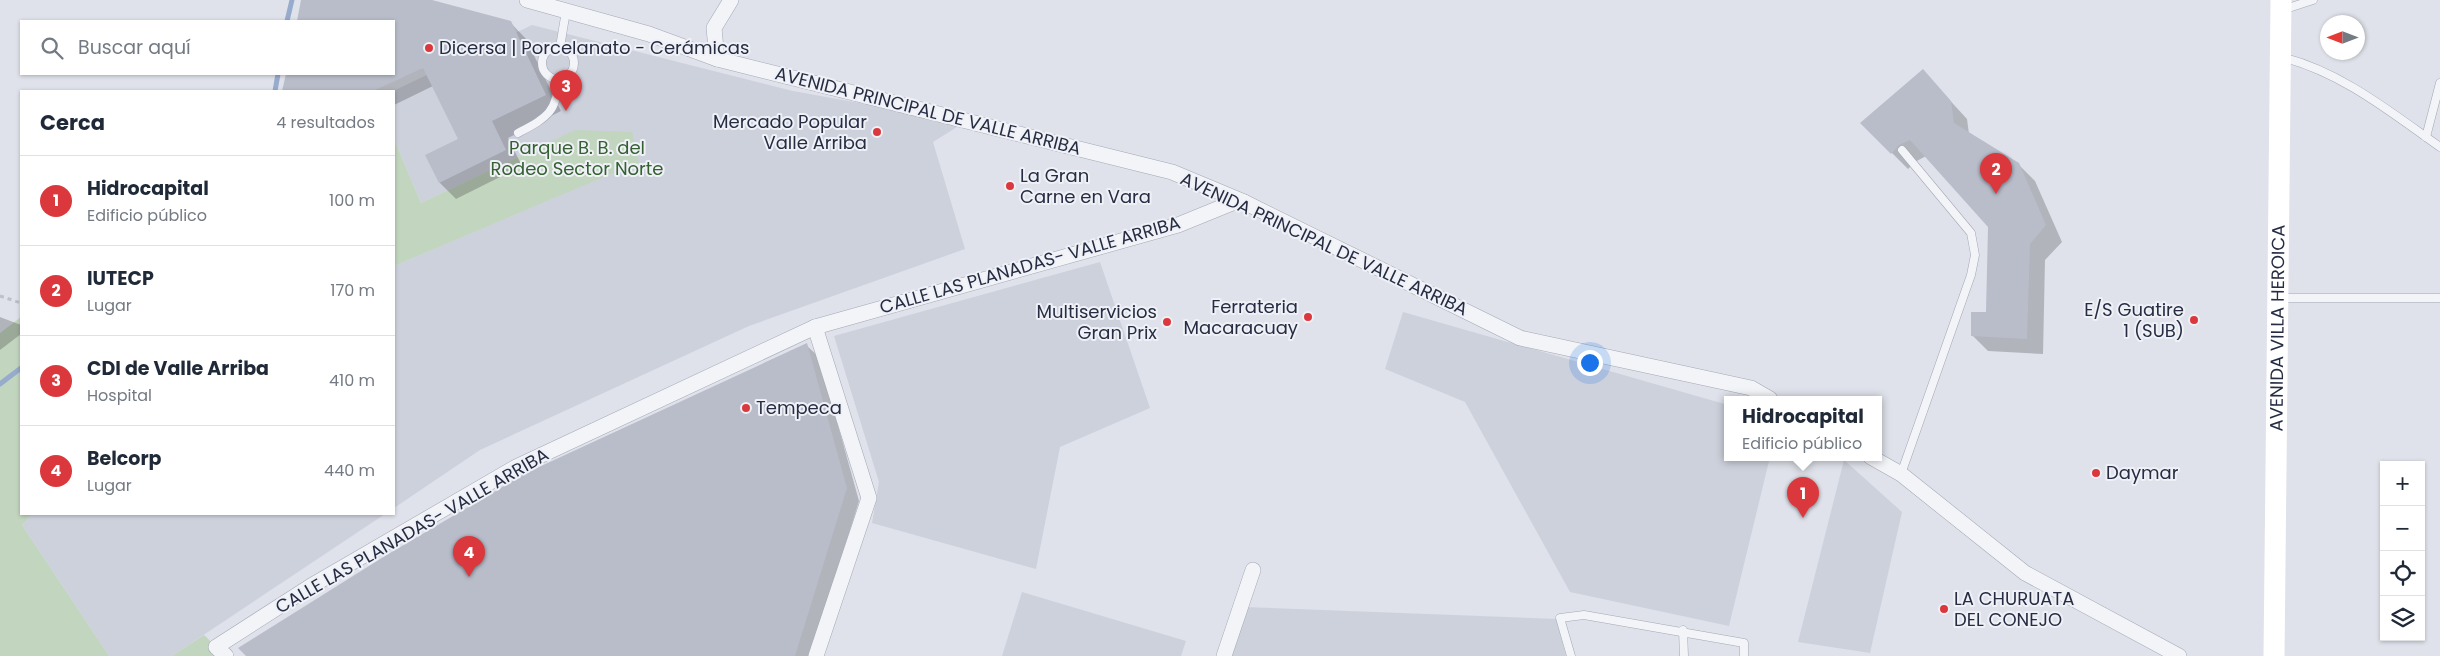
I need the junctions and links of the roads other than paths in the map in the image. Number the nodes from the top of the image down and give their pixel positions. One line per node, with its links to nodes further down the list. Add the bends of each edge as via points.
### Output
1 (527, 0): 6 (street, AVENIDA PRINCIPAL DE VALLE ARRIBA)
2 (720, 0): 8 (street, via 706,27)
3 (731, 0): 8 (street, via 714,28)
4 (2313, 0): 5 (lane)
5 (2281, 5): 9 (main road, AVENIDA VILLA HEROICA)
6 (566, 11): 7 (lane); 8 (street, AVENIDA PRINCIPAL DE VALLE ARRIBA, via 649,34)
7 (560, 47): 10 (lane, via 570,52 574,63 569,74); 10 (lane, via 549,50 543,59 544,70)
8 (711, 56): 16 (street, AVENIDA PRINCIPAL DE VALLE ARRIBA, via 1172,172)
9 (2279, 56): 13 (lane, via 2307,63 2382,106); 17 (main road, AVENIDA VILLA HEROICA)
10 (559, 79): 12 (lane, via 558,96 552,110 542,120)
11 (2440, 83): 13 (lane)
12 (518, 133)
13 (2426, 137): 14 (lane)
14 (2440, 147)
15 (1902, 150): 22 (lane, via 1971,233 1974,255 1970,275)
16 (1244, 202): 19 (street, CALLE LAS PLANADAS- VALLE ARRIBA, via 1232,203 1178,225); 20 (street, AVENIDA PRINCIPAL DE VALLE ARRIBA, via 1520,338 1751,388)
17 (2278, 298): 18 (lane); 32 (main road, AVENIDA VILLA HEROICA)
18 (2440, 298)
19 (815, 327): 25 (street, CALLE LAS PLANADAS- VALLE ARRIBA, via 516,466 311,586 216,647); 26 (street, via 870,498)
20 (1765, 396)
21 (1878, 461): 22 (street)
22 (1901, 474): 31 (street, via 2025,573)
23 (1253, 570): 27 (street)
24 (1683, 630): 28 (lane, via 1584,615 1560,618); 29 (lane); 30 (lane, via 1744,643)
25 (226, 656)
26 (816, 656)
27 (1224, 656)
28 (1571, 656)
29 (1684, 656)
30 (1744, 656)
31 (2180, 656)
32 (2274, 656)

